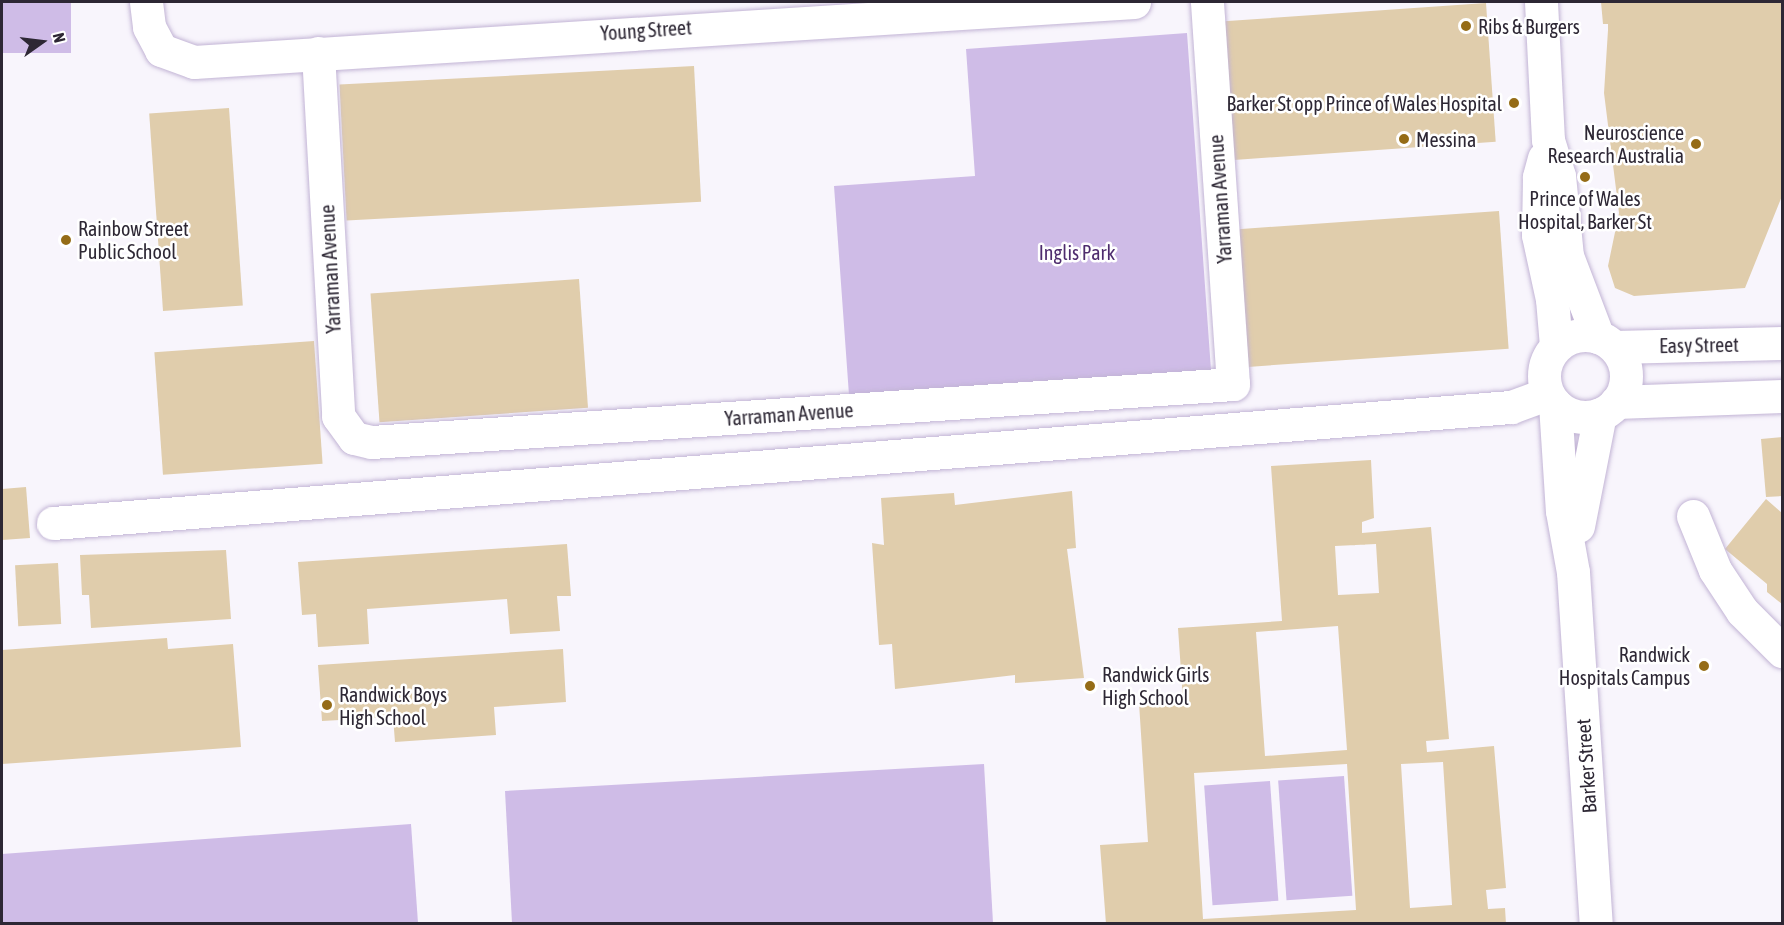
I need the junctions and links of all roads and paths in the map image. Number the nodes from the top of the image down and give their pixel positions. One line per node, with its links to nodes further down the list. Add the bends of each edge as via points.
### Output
1 (146, 2): 6 (street, Young Street, via 149,27 161,50 194,62)
2 (1134, 2): 5 (street, Young Street)
3 (1207, 2): 6 (street, Yarraman Avenue, via 1233,384 372,442 354,438 338,416)
4 (1540, 2): 7 (street)
5 (842, 10): 6 (street, Young Street)
6 (318, 53)
7 (1548, 140): 8 (street, via 1559,176 1567,256); 10 (street, via 1539,177 1538,235 1552,299)
8 (1606, 342): 9 (street, Easy Street); 10 (street, via 1579,335); 13 (street, via 1626,380)
9 (1782, 343)
10 (1556, 346): 12 (street, via 1544,368)
11 (1782, 396): 13 (street)
12 (1551, 399): 13 (street, via 1578,416); 15 (street, via 1499,408); 16 (street, Barker Street, via 1562,511)
13 (1608, 408): 16 (street, Barker Street, via 1585,479)
14 (1693, 516): 17 (street, via 1715,570 1742,611)
15 (53, 524)
16 (1573, 572): 18 (street, Barker Street)
17 (1782, 651)
18 (1596, 924)

